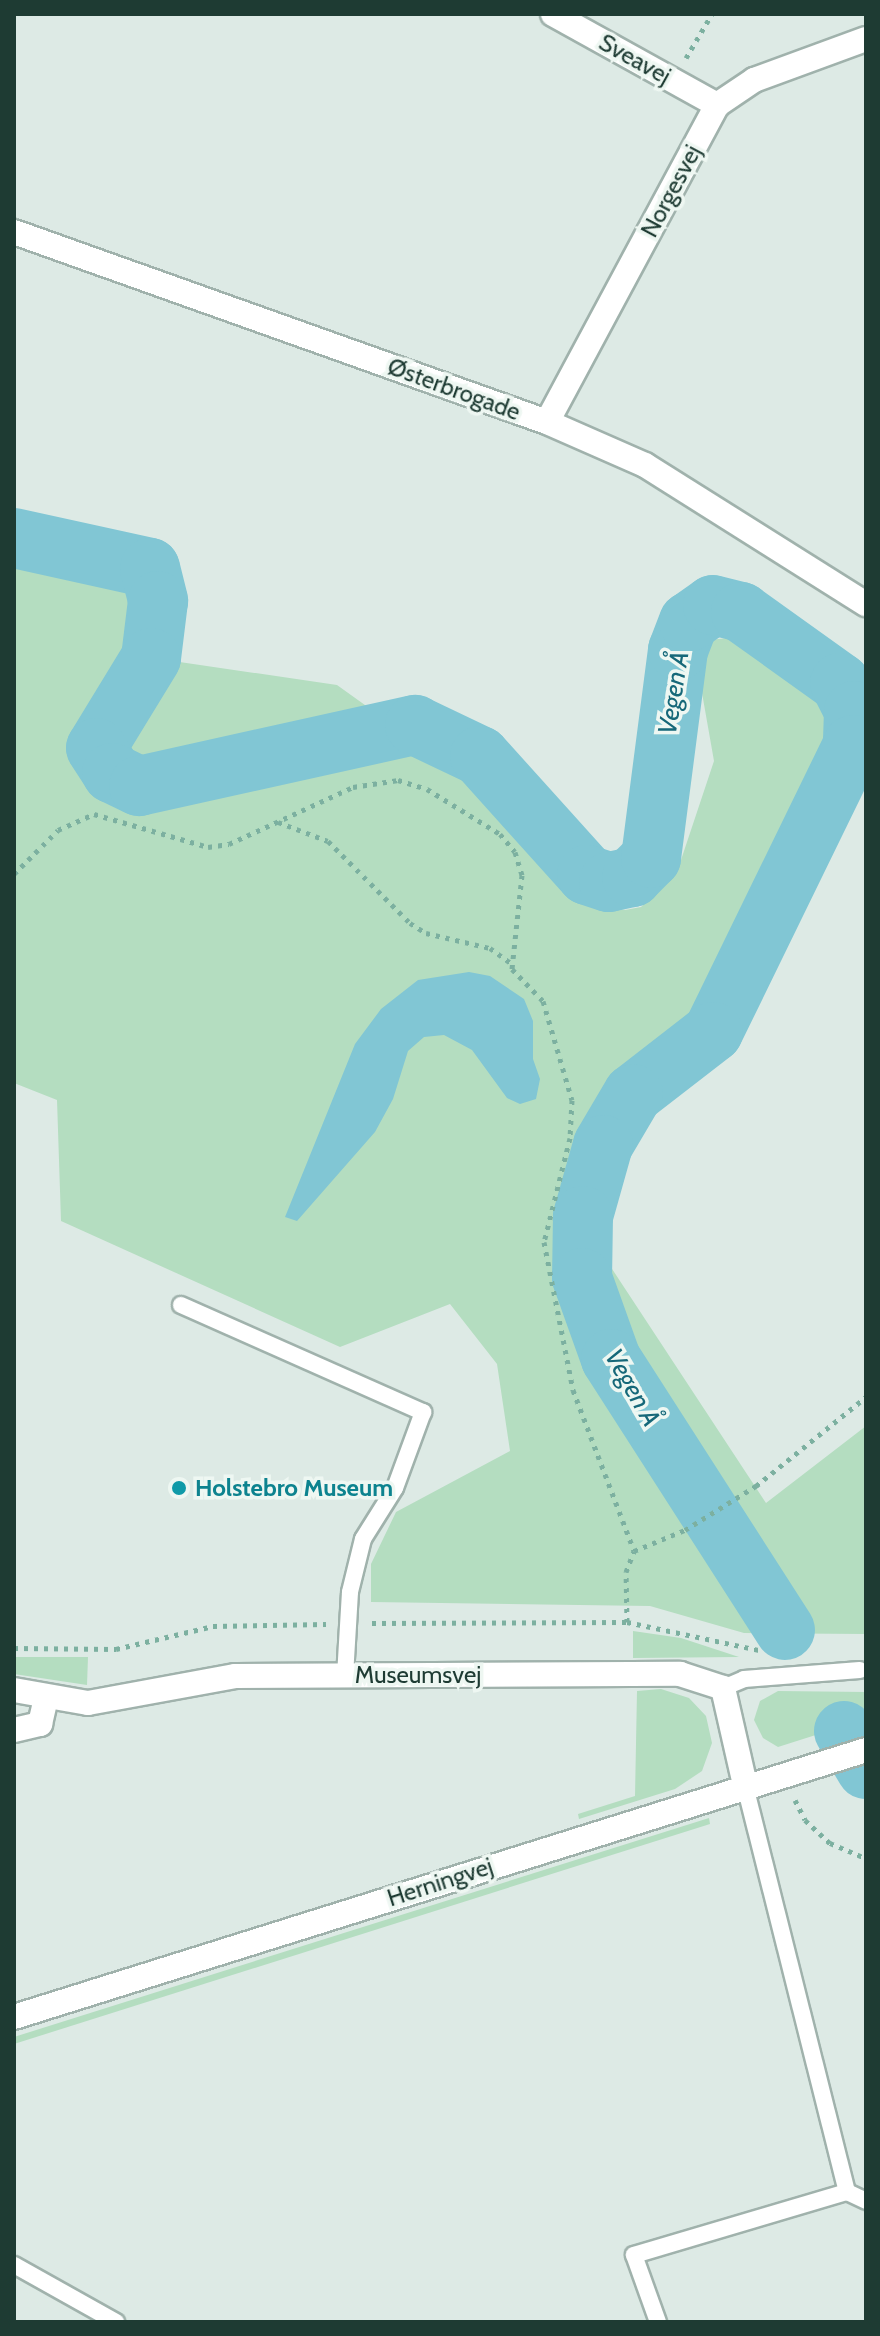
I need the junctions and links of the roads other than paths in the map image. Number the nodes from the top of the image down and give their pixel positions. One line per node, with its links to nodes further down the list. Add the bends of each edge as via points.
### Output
1 (553, 14): 3 (street, Sveavej)
2 (866, 39): 3 (street, Norgesvej, via 754,80)
3 (717, 105): 5 (street, Norgesvej)
4 (14, 232): 5 (street, Østerbrogade)
5 (547, 422): 6 (street, Østerbrogade, via 645,465)
6 (866, 604)
7 (181, 1305): 9 (lane, via 423,1412 395,1488 363,1539 350,1592)
8 (860, 1670): 10 (lane, via 744,1679)
9 (345, 1675): 10 (street, Museumsvej, via 680,1674); 12 (street, Museumsvej, via 235,1676 124,1700)
10 (723, 1688): 15 (street)
11 (14, 1690): 12 (street, Museumsvej)
12 (46, 1699): 13 (street, via 40,1724)
13 (14, 1730)
14 (866, 1750): 15 (street, Herningvej)
15 (745, 1785): 16 (street, Herningvej); 17 (lane)
16 (14, 2017)
17 (847, 2192): 18 (lane); 21 (lane, via 634,2255)
18 (866, 2201)
19 (14, 2265): 20 (lane)
20 (116, 2322)
21 (658, 2322)

